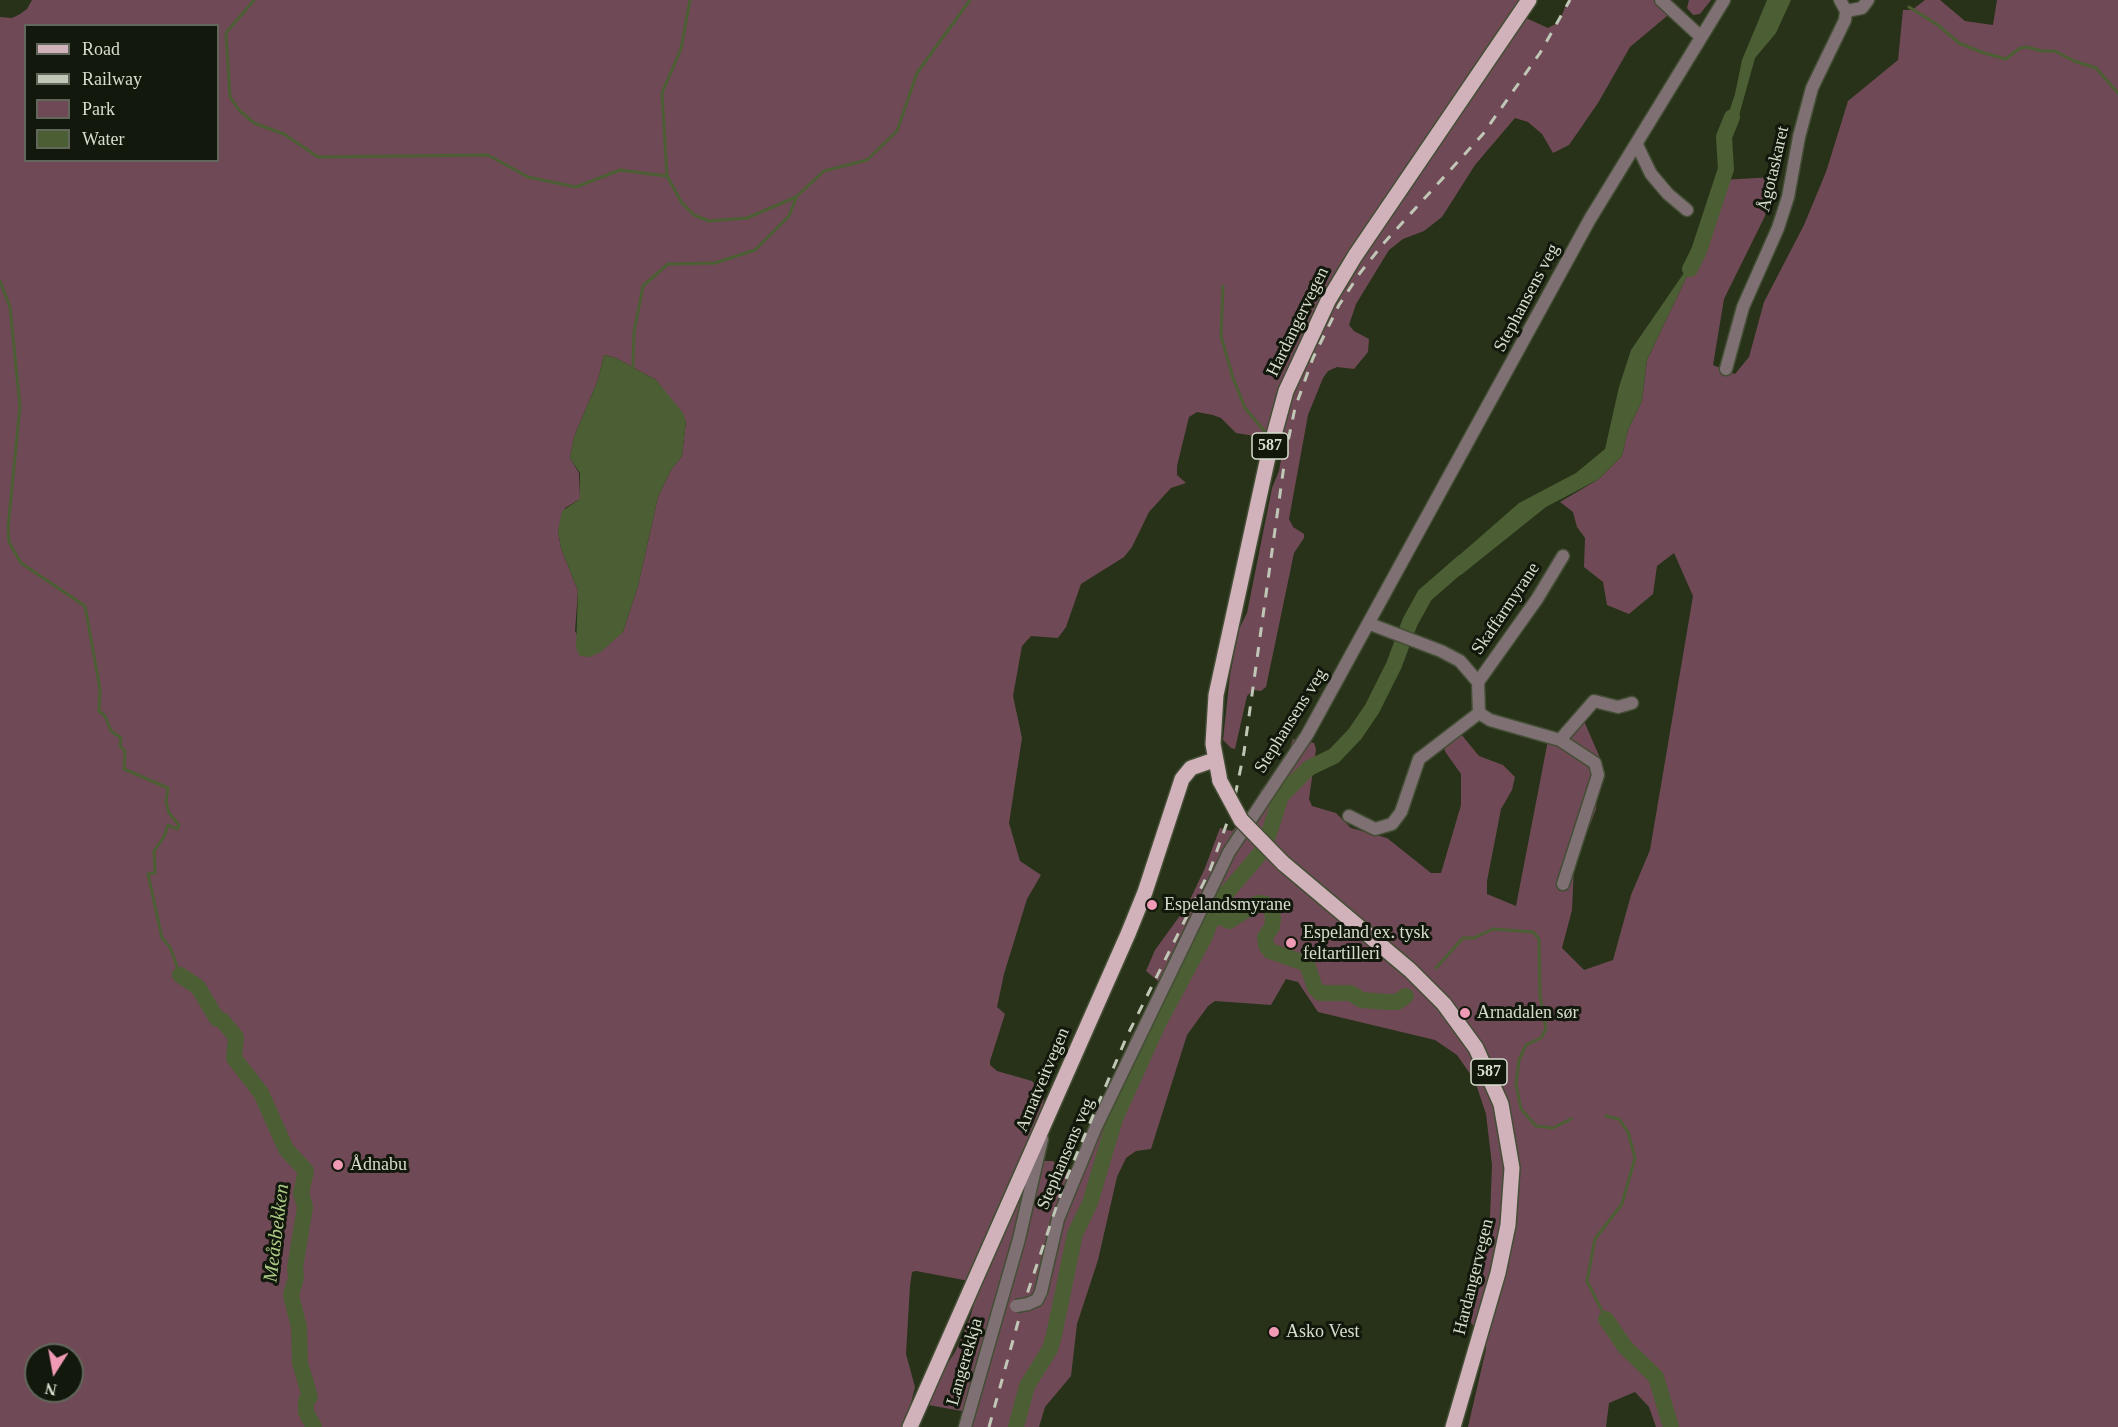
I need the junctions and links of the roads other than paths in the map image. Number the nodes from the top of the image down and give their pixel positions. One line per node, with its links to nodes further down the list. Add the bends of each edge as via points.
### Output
1 (1529, 0): 16 (main road, Hardangervegen / 587, via 1355,256 1323,310 1286,391 1217,686 1212,723)
2 (1661, 0): 6 (street)
3 (1724, 0): 6 (street, Stephansens veg)
4 (1868, 0): 5 (street, Ågotaskaret, via 1862,8)
5 (1843, 6): 9 (street, Ågotaskaret, via 1812,88 1786,205 1743,307)
6 (1701, 38): 7 (street, Stephansens veg)
7 (1637, 145): 8 (street, via 1651,174); 11 (street, Stephansens veg, via 1590,219)
8 (1687, 210)
9 (1726, 369)
10 (1563, 556): 12 (street, Skaffarmyrane)
11 (1370, 624): 12 (street, Skaffarmyrane, via 1460,661); 20 (street, Stephansens veg, via 1307,735 1228,852 1095,1129 1059,1219 1037,1300)
12 (1478, 682): 14 (street, Skaffarmyrane)
13 (1632, 703): 15 (street, via 1618,707 1594,700)
14 (1479, 713): 15 (street, via 1499,724); 17 (street, via 1419,759 1401,812 1392,824 1375,829)
15 (1560, 740): 18 (street, via 1592,760 1598,775)
16 (1214, 760): 19 (main road, Arnatveitvegen, via 1191,768 1182,778 1142,901); 23 (main road, Hardangervegen / 587, bridge, via 1220,781 1241,820 1283,864 1410,970 1444,1004 1476,1048 1501,1104 1512,1168 1508,1225 1496,1281)
17 (1349, 816)
18 (1563, 884)
19 (1044, 1126): 20 (street, Langerekkja); 21 (main road, Arnatveitvegen)
20 (999, 1307): 22 (street, Langerekkja)
21 (910, 1427)
22 (964, 1427)
23 (1453, 1427)

